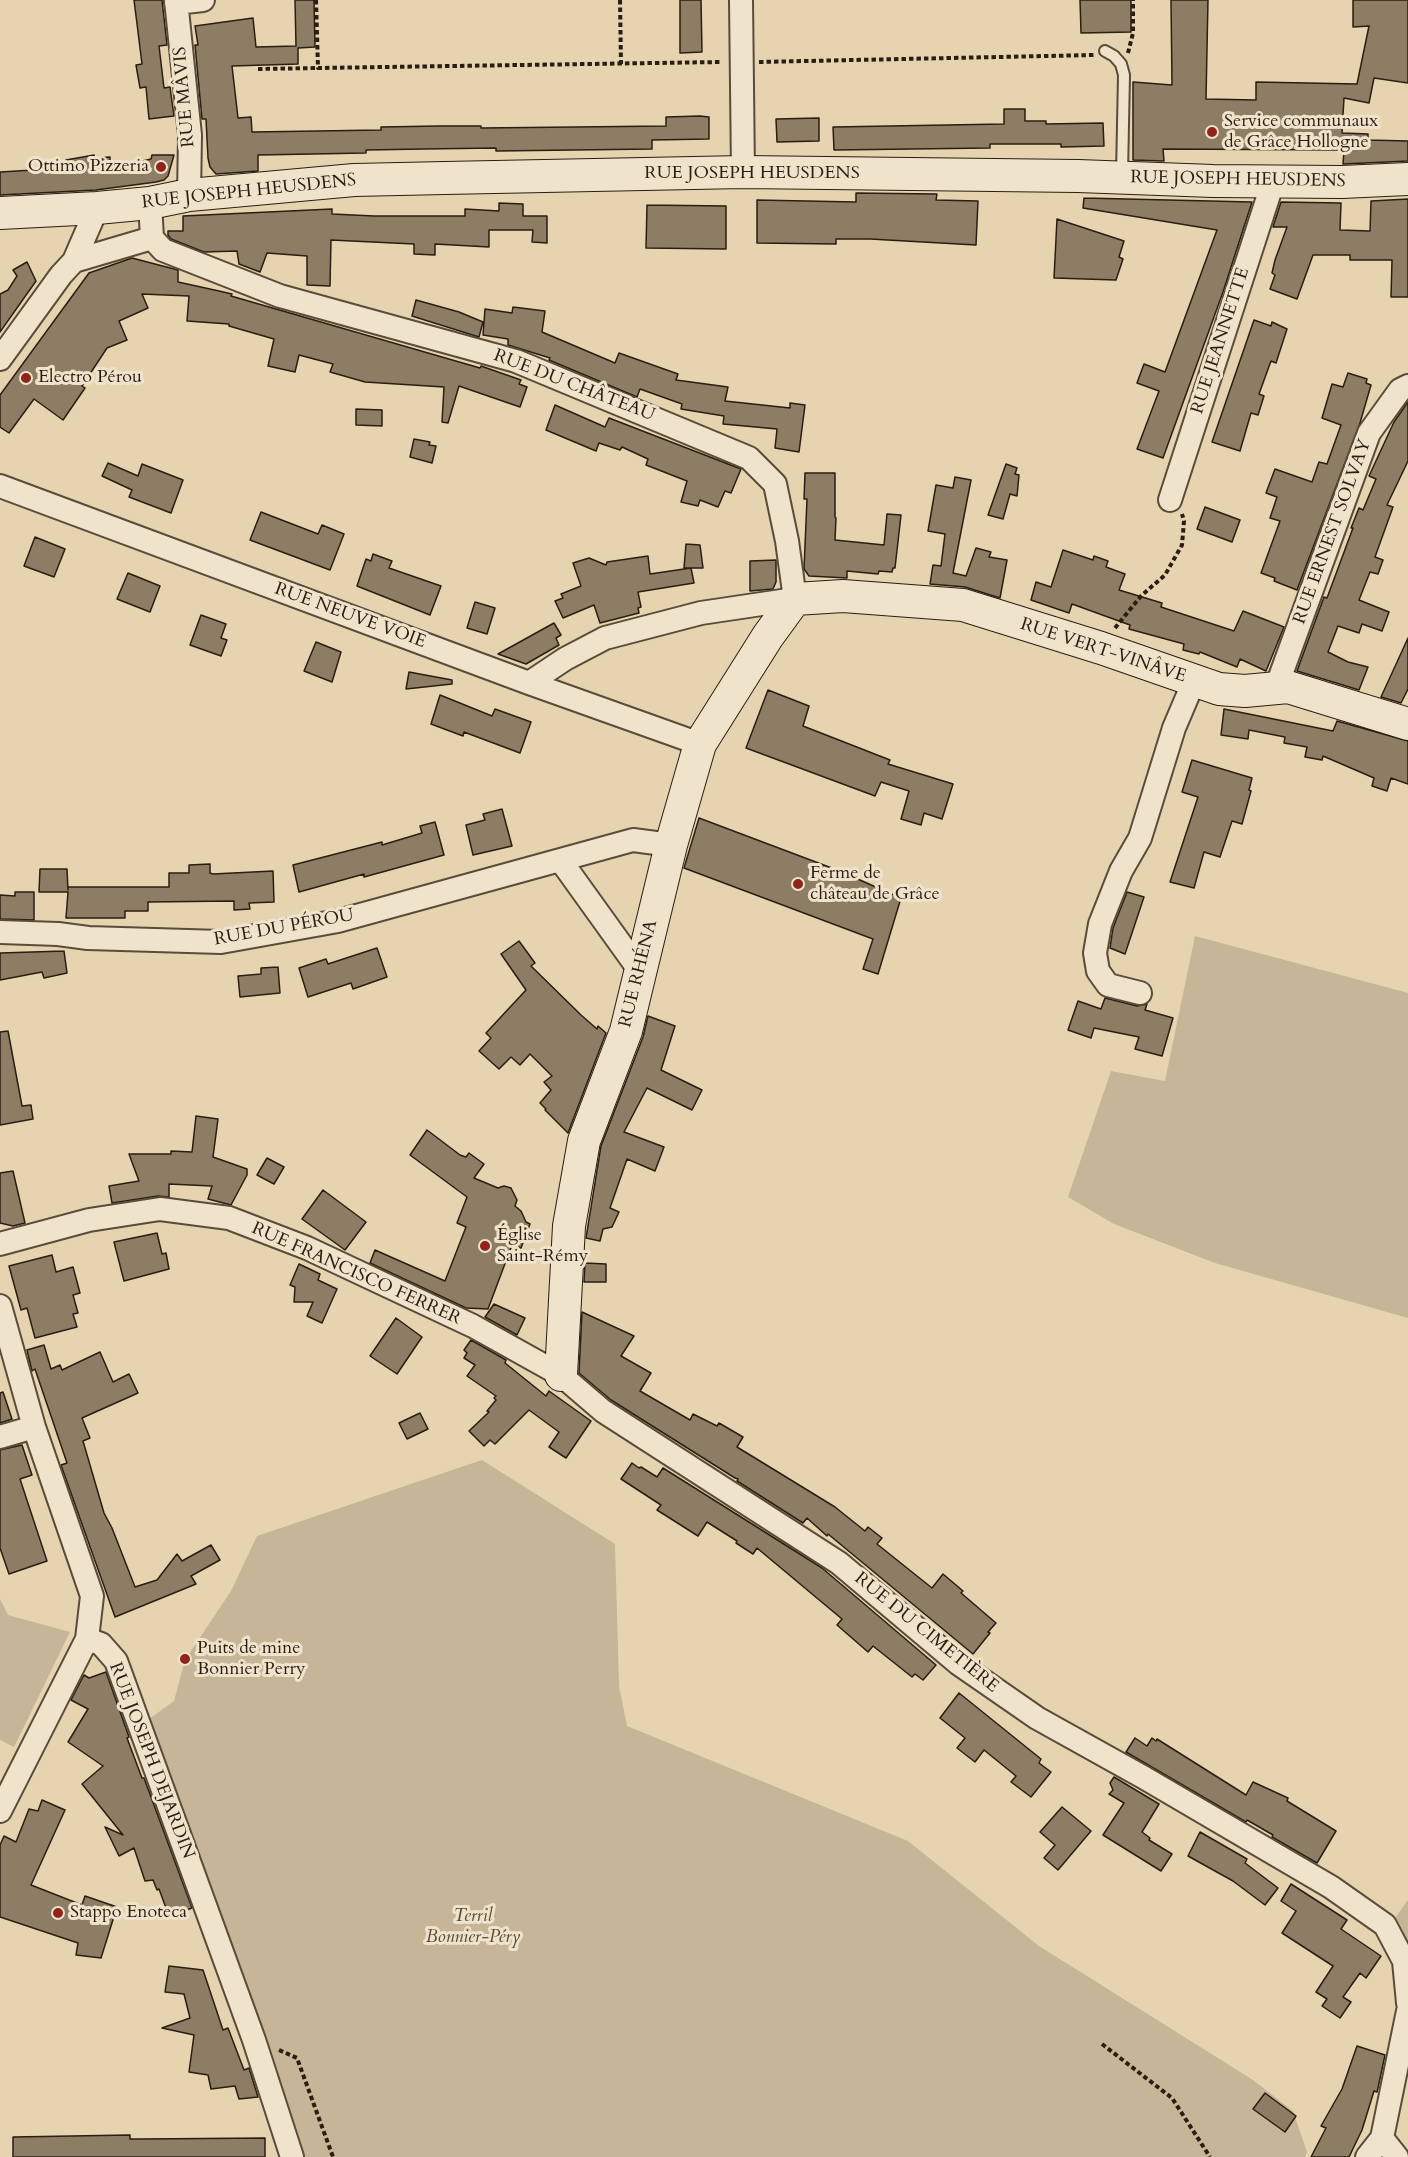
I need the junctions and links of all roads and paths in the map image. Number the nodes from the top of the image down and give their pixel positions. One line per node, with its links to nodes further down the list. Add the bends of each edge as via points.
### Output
1 (203, 0): 6 (street)
2 (316, 0): 11 (path)
3 (620, 0): 9 (path)
4 (741, 0): 8 (street)
5 (1133, 0): 10 (path, via 1131,43)
6 (176, 1): 17 (street, RUE MÂVIS, via 190,135)
7 (1105, 51): 8 (path, via 1094,55); 10 (lane)
8 (742, 61): 9 (path); 13 (street)
9 (621, 64): 11 (path)
10 (1121, 64): 14 (lane)
11 (318, 68): 12 (path)
12 (258, 69)
13 (742, 172): 14 (street, RUE JOSEPH HEUSDENS); 17 (street, RUE JOSEPH HEUSDENS, via 354,180)
14 (1122, 178): 16 (street, RUE JOSEPH HEUSDENS)
15 (1408, 179): 16 (street, RUE JOSEPH HEUSDENS)
16 (1273, 182): 26 (street, RUE JEANNETTE)
17 (189, 195): 18 (street, RUE JOSEPH HEUSDENS)
18 (150, 203): 19 (street, RUE JOSEPH HEUSDENS); 21 (street)
19 (97, 208): 20 (street, RUE JOSEPH HEUSDENS); 22 (street)
20 (0, 213)
21 (152, 238): 22 (street); 27 (street, RUE DU CHÂTEAU, via 163,250 280,296 516,361 749,458 775,484)
22 (74, 261): 23 (street)
23 (0, 359)
24 (1408, 386): 31 (street, RUE ERNEST SOLVAY, via 1400,390 1369,433)
25 (0, 486): 30 (street, RUE NEUVE VOIE)
26 (1170, 500): 28 (path, via 1179,507 1184,521 1182,545 1165,575 1141,596)
27 (795, 599): 28 (street, RUE VERT-VINÂVE, via 843,596 963,605); 30 (street, via 701,613 605,638); 33 (street, RUE RHÉNA)
28 (1101, 648): 29 (street, RUE VERT-VINÂVE)
29 (1194, 681): 31 (street, RUE VERT-VINÂVE, via 1219,689); 38 (street, via 1174,728 1140,838 1121,871 1100,924 1095,953 1098,971 1108,985)
30 (529, 683): 33 (street, RUE NEUVE VOIE)
31 (1276, 688): 32 (street, RUE VERT-VINÂVE, via 1288,687)
32 (1408, 724)
33 (700, 744): 34 (street, RUE RHÉNA)
34 (671, 844): 35 (street, RUE DU PÉROU, via 633,840); 37 (street, RUE RHÉNA)
35 (561, 861): 36 (street, RUE DU PÉROU, via 338,921 221,942); 37 (street)
36 (0, 933)
37 (640, 971): 41 (street, RUE RHÉNA, via 626,1030 584,1141 569,1226)
38 (1140, 993)
39 (0, 1244): 41 (street, RUE FRANCISCO FERRER, via 89,1220 160,1209 229,1218 380,1282 473,1326)
40 (0, 1306): 42 (street)
41 (561, 1375): 46 (street, RUE DU CIMETIÈRE, via 603,1411 839,1563 959,1664 1037,1718 1331,1887 1385,1925 1404,1961)
42 (34, 1427): 43 (street); 44 (street, via 92,1596)
43 (0, 1437)
44 (87, 1640): 45 (street); 48 (street, RUE JOSEPH DEJARDIN, via 101,1644 116,1661)
45 (0, 1811)
46 (1408, 2003)
47 (1408, 2011): 50 (street)
48 (254, 2040): 51 (street, RUE JOSEPH DEJARDIN); 52 (path, via 297,2058)
49 (1102, 2044): 53 (path, via 1172,2098)
50 (1382, 2138): 54 (street); 55 (street)
51 (292, 2157)
52 (333, 2157)
53 (1210, 2157)
54 (1367, 2157)
55 (1397, 2157)

